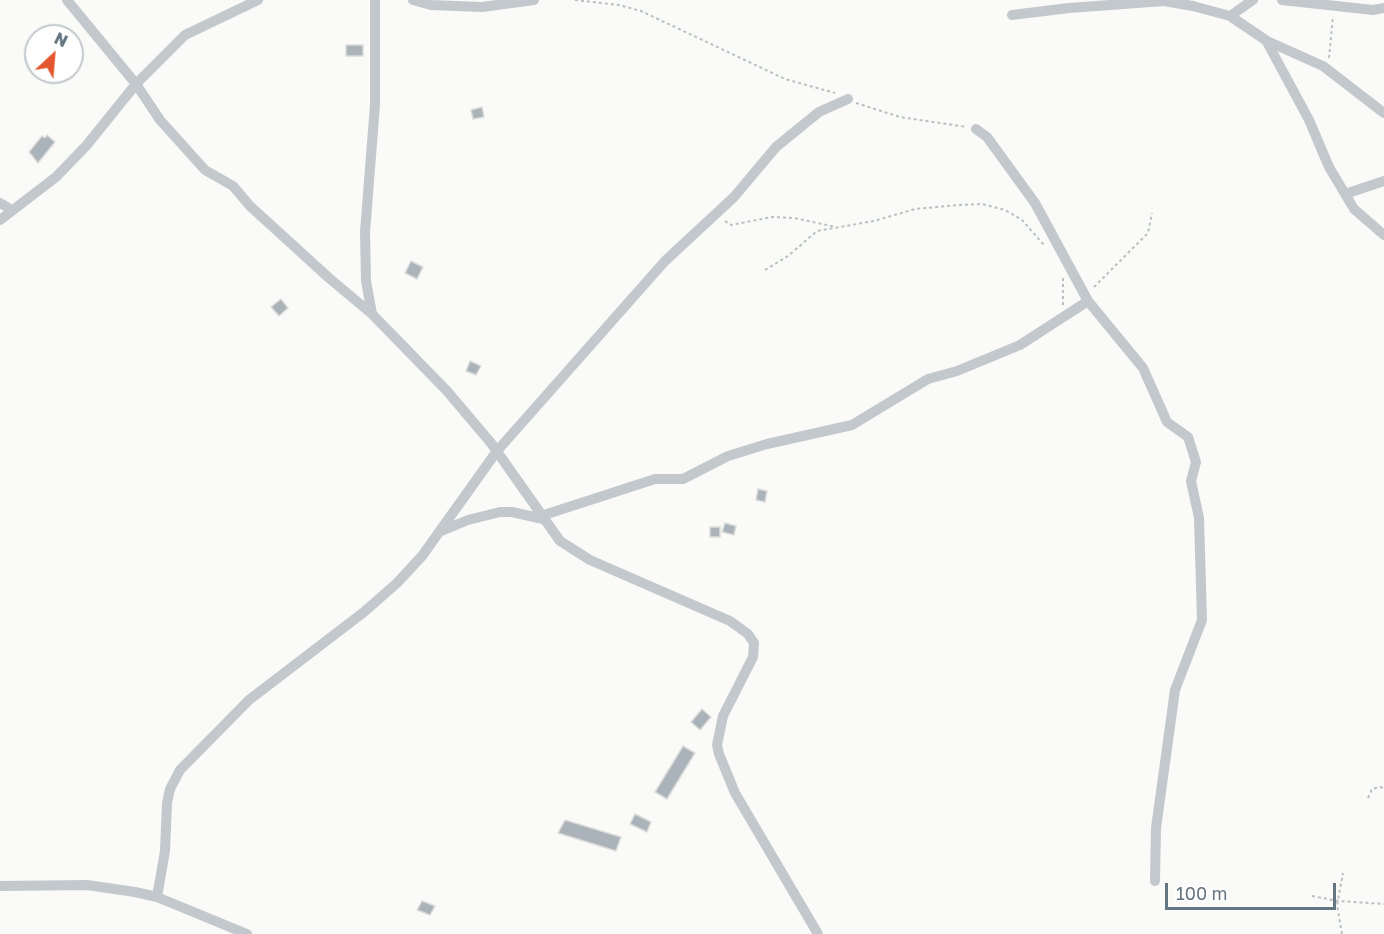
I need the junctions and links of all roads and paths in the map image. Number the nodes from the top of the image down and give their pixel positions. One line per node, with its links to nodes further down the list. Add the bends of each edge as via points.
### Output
1 (68, 0): 15 (street)
2 (258, 0): 15 (street, via 184,35)
3 (375, 0): 32 (street, via 375,105 365,232 366,281)
4 (413, 0): 5 (street, via 431,5 482,7)
5 (534, 0)
6 (575, 0): 16 (path, via 641,11 785,79)
7 (1252, 0): 12 (street)
8 (1282, 0): 9 (street)
9 (1333, 6): 10 (street); 14 (path)
10 (1384, 8)
11 (1012, 15): 12 (street, via 1164,1)
12 (1230, 16): 13 (street)
13 (1267, 41): 14 (street); 20 (street)
14 (1327, 69): 17 (street)
15 (135, 84): 22 (street, via 56,177); 32 (street, via 160,120 208,173 233,186 328,278)
16 (848, 99): 18 (path, via 900,117); 24 (street, via 819,112 776,147 740,191)
17 (1384, 112)
18 (976, 129): 31 (street, via 987,137 1035,204)
19 (1384, 181): 20 (street)
20 (1345, 194): 27 (street, via 1354,209)
21 (0, 202): 22 (street)
22 (12, 210): 25 (street)
23 (1152, 213): 31 (path, via 1148,233)
24 (714, 215): 26 (path, via 731,225 772,217); 34 (street, via 658,268)
25 (0, 220)
26 (839, 228): 28 (path, via 915,209 982,204 1022,220); 29 (path, via 817,231)
27 (1384, 235)
28 (1050, 253)
29 (765, 270)
30 (1063, 274): 33 (path, via 1062,303)
31 (1087, 298): 33 (street); 40 (street, via 1143,368 1167,422 1188,437 1196,462 1191,481 1199,518 1202,620 1175,690 1156,828)
32 (372, 314): 34 (street, via 447,391)
33 (1066, 316): 35 (street, via 1020,345 928,379 842,429 767,444 728,456 683,478 655,479)
34 (497, 451): 35 (street); 36 (street)
35 (542, 518): 36 (street, via 500,512); 47 (street, via 560,541 583,556 730,621 754,643 749,667 720,725 719,754 735,793)
36 (439, 532): 43 (street, via 411,569 382,597 249,700 180,770 167,803)
37 (1384, 788): 38 (path, via 1372,789)
38 (1368, 798)
39 (1342, 873): 44 (path)
40 (1155, 881)
41 (0, 886): 43 (street, via 87,885)
42 (1312, 896): 44 (path)
43 (157, 897): 46 (street)
44 (1338, 901): 45 (path); 48 (path)
45 (1384, 904)
46 (247, 934)
47 (818, 934)
48 (1342, 934)

